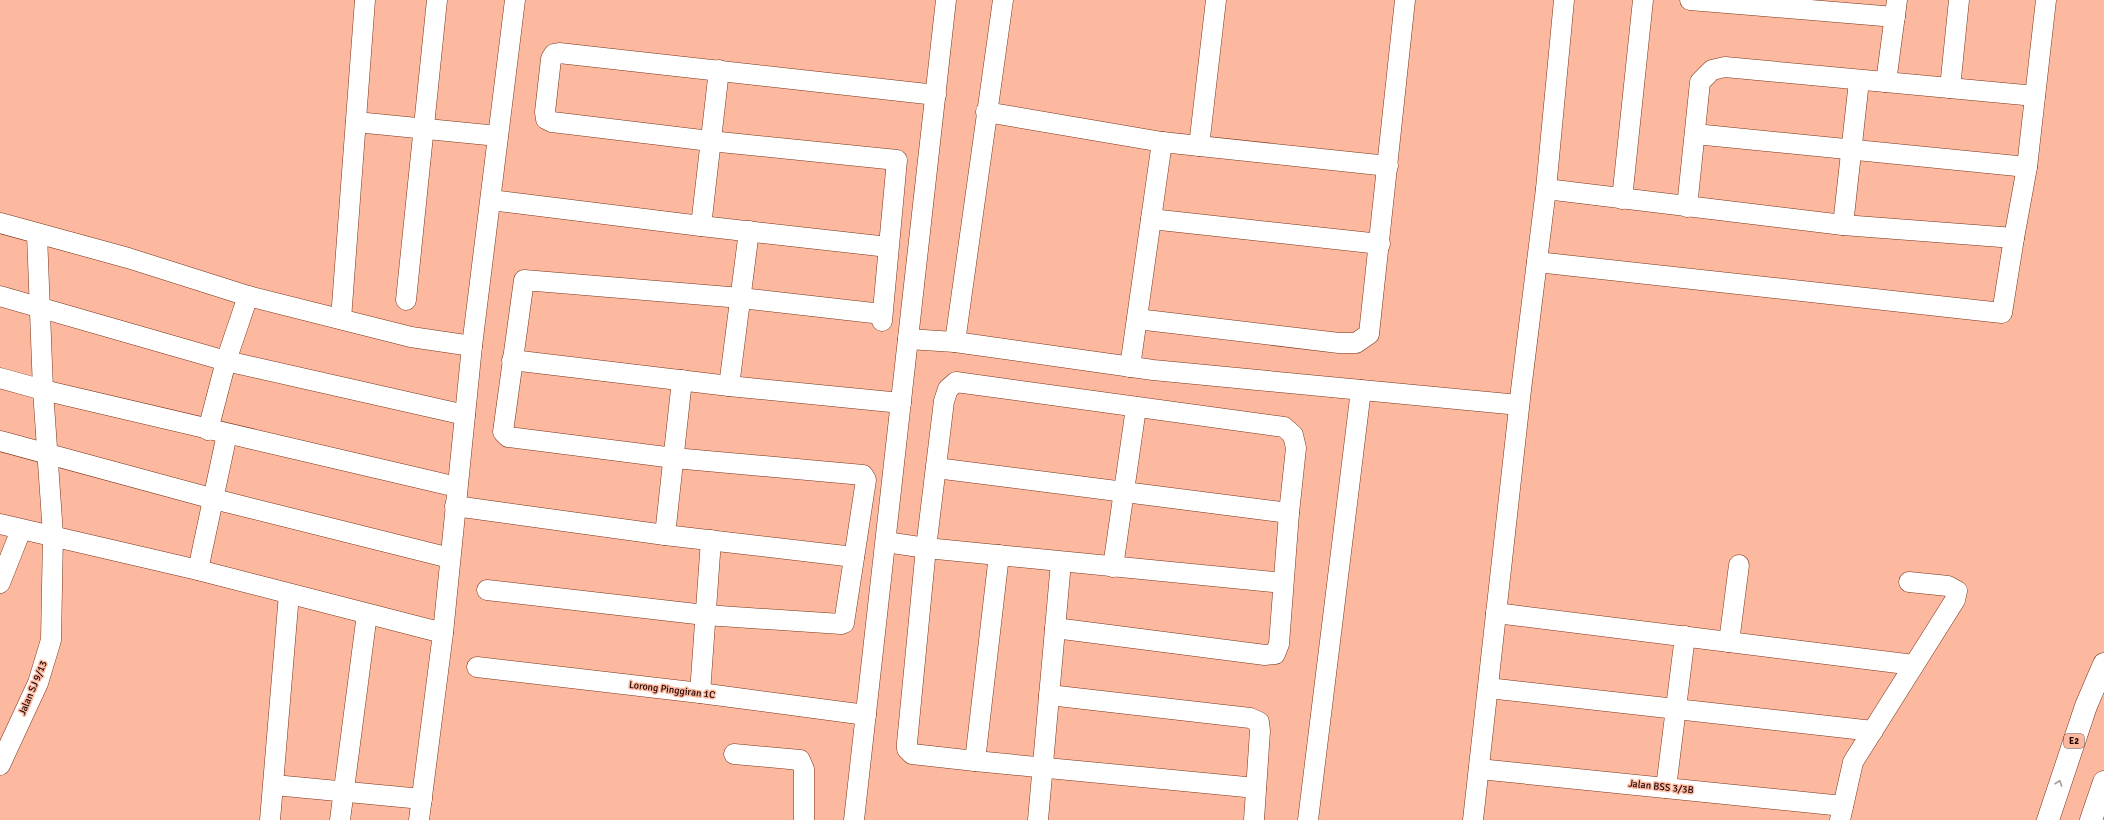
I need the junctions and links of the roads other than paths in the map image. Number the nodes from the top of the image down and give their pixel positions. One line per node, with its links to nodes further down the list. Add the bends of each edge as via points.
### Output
1 (365, 0): 21 (street)
2 (437, 0): 22 (street)
3 (515, 0): 24 (street)
4 (946, 0): 18 (street)
5 (1003, 0): 20 (street)
6 (1216, 0): 27 (street)
7 (1405, 0): 29 (street)
8 (1564, 0): 31 (street)
9 (1643, 0): 32 (street)
10 (1690, 0): 13 (street)
11 (1959, 0): 17 (street)
12 (2046, 0): 19 (street)
13 (1896, 8): 16 (street)
14 (719, 70): 18 (street); 25 (street); 25 (street, via 554,54 551,58 546,119 552,122)
15 (1859, 81): 16 (street); 23 (street, via 1725,67 1712,70 1700,82); 28 (street)
16 (1886, 82): 17 (street)
17 (1950, 88): 19 (street)
18 (936, 95): 52 (street)
19 (2036, 96): 30 (street)
20 (986, 112): 26 (street); 53 (street)
21 (356, 122): 22 (street); 50 (street)
22 (424, 128): 24 (street); 48 (street)
23 (1694, 134): 28 (street); 34 (street)
24 (498, 136): 33 (street)
25 (710, 141): 38 (street); 43 (street, via 896,160)
26 (1162, 142): 27 (street); 35 (street)
27 (1199, 146): 29 (street)
28 (1851, 151): 30 (street); 37 (street)
29 (1388, 166): 42 (street)
30 (2027, 167): 41 (street)
31 (1546, 189): 32 (street); 44 (street)
32 (1622, 199): 34 (street)
33 (491, 200): 38 (street); 54 (street)
34 (1687, 207): 37 (street)
35 (1151, 219): 42 (street); 51 (street)
36 (0, 223): 40 (street)
37 (1843, 225): 41 (street)
38 (702, 226): 39 (street)
39 (749, 232): 43 (street); 47 (street)
40 (37, 234): 46 (street, via 128,258); 49 (street, Jalan SJ 9/13)
41 (2014, 238): 44 (street, via 2002,313)
42 (1380, 244): 51 (street, via 1369,334 1356,343)
43 (888, 247): 47 (street, via 882,318)
44 (1537, 262): 64 (street)
45 (0, 296): 49 (street)
46 (248, 296): 50 (street); 56 (street)
47 (741, 298): 55 (street, via 524,280); 60 (street)
48 (406, 300)
49 (40, 308): 56 (street); 61 (street, Jalan SJ 9/13)
50 (341, 319): 54 (street, via 411,337)
51 (1137, 319): 57 (street)
52 (908, 339): 53 (street); 63 (street)
53 (955, 342): 57 (street)
54 (472, 346): 66 (street)
55 (512, 360): 59 (street); 70 (street, via 503,432 508,437)
56 (226, 361): 66 (street); 67 (street)
57 (1130, 367): 62 (street)
58 (0, 378): 61 (street)
59 (682, 380): 60 (street); 70 (street)
60 (729, 386): 63 (street)
61 (43, 390): 67 (street); 69 (street, Jalan SJ 9/13)
62 (1360, 390): 64 (street); 130 (street)
63 (901, 403): 81 (street)
64 (1519, 405): 96 (street)
65 (1136, 408): 71 (street, via 956,382 948,389 944,401); 72 (street); 75 (street, via 1284,427 1293,434 1296,448)
66 (465, 414): 73 (street)
67 (218, 432): 73 (street); 74 (street)
68 (0, 441): 69 (street)
69 (48, 453): 74 (street); 78 (street, Jalan SJ 9/13)
70 (674, 458): 79 (street); 84 (street, via 863,475 866,480)
71 (936, 468): 72 (street); 82 (street)
72 (1124, 492): 75 (street); 88 (street)
73 (456, 497): 79 (street); 85 (street)
74 (214, 499): 85 (street); 89 (street)
75 (1289, 514): 92 (street)
76 (0, 524): 77 (street)
77 (21, 530): 78 (street); 91 (street)
78 (53, 535): 89 (street); 113 (street, Jalan SJ 9/13, via 51,640 38,684)
79 (665, 535): 80 (street)
80 (711, 540): 84 (street); 97 (street)
81 (886, 542): 82 (street); 109 (street)
82 (926, 548): 83 (street); 112 (street, via 907,749 912,754)
83 (999, 556): 86 (street); 112 (street)
84 (854, 557): 97 (street, via 844,623)
85 (450, 558): 99 (street)
86 (1061, 562): 88 (street); 98 (street)
87 (1739, 565): 101 (street)
88 (1113, 567): 92 (street)
89 (198, 570): 94 (street)
90 (1909, 582): 103 (street, via 1948,586 1957,591 1955,600)
91 (0, 583)
92 (1283, 583): 98 (street, via 1279,644 1275,654 1264,655)
93 (487, 590): 97 (street)
94 (289, 594): 95 (street); 117 (street)
95 (367, 614): 99 (street); 120 (street)
96 (1496, 614): 100 (street); 105 (street)
97 (706, 615): 106 (street)
98 (1055, 628): 107 (street)
99 (443, 633): 121 (street)
100 (1685, 636): 101 (street); 108 (street)
101 (1729, 642): 103 (street)
102 (2104, 664): 132 (highway, E2, one-way to 102, via 2086,706)
103 (1914, 665): 110 (street)
104 (477, 667): 106 (street, Lorong Pinggiran 1C)
105 (1488, 688): 108 (street); 115 (street)
106 (700, 693): 109 (street, Lorong Pinggiran 1C)
107 (1049, 695): 114 (street); 118 (street, via 1250,718 1259,722)
108 (1675, 709): 110 (street); 119 (street)
109 (866, 715): 127 (street)
110 (1873, 731): 122 (street, via 1853,762)
111 (734, 754): 126 (street, via 800,760 804,769)
112 (975, 762): 114 (street)
113 (0, 765)
114 (1042, 767): 118 (street); 128 (street)
115 (1479, 769): 119 (street, Jalan BSS 3/3B); 131 (street)
116 (2104, 782): 133 (highway)
117 (274, 785): 120 (street); 123 (street)
118 (1256, 788): 129 (street)
119 (1666, 788): 122 (street, Jalan BSS 3/3B)
120 (343, 791): 121 (street); 124 (street)
121 (422, 800): 125 (street)
122 (1842, 813)
123 (270, 820)
124 (340, 820)
125 (419, 820)
126 (804, 820)
127 (854, 820)
128 (1038, 820)
129 (1254, 820)
130 (1308, 820)
131 (1473, 820)
132 (2048, 820)
133 (2091, 820)

